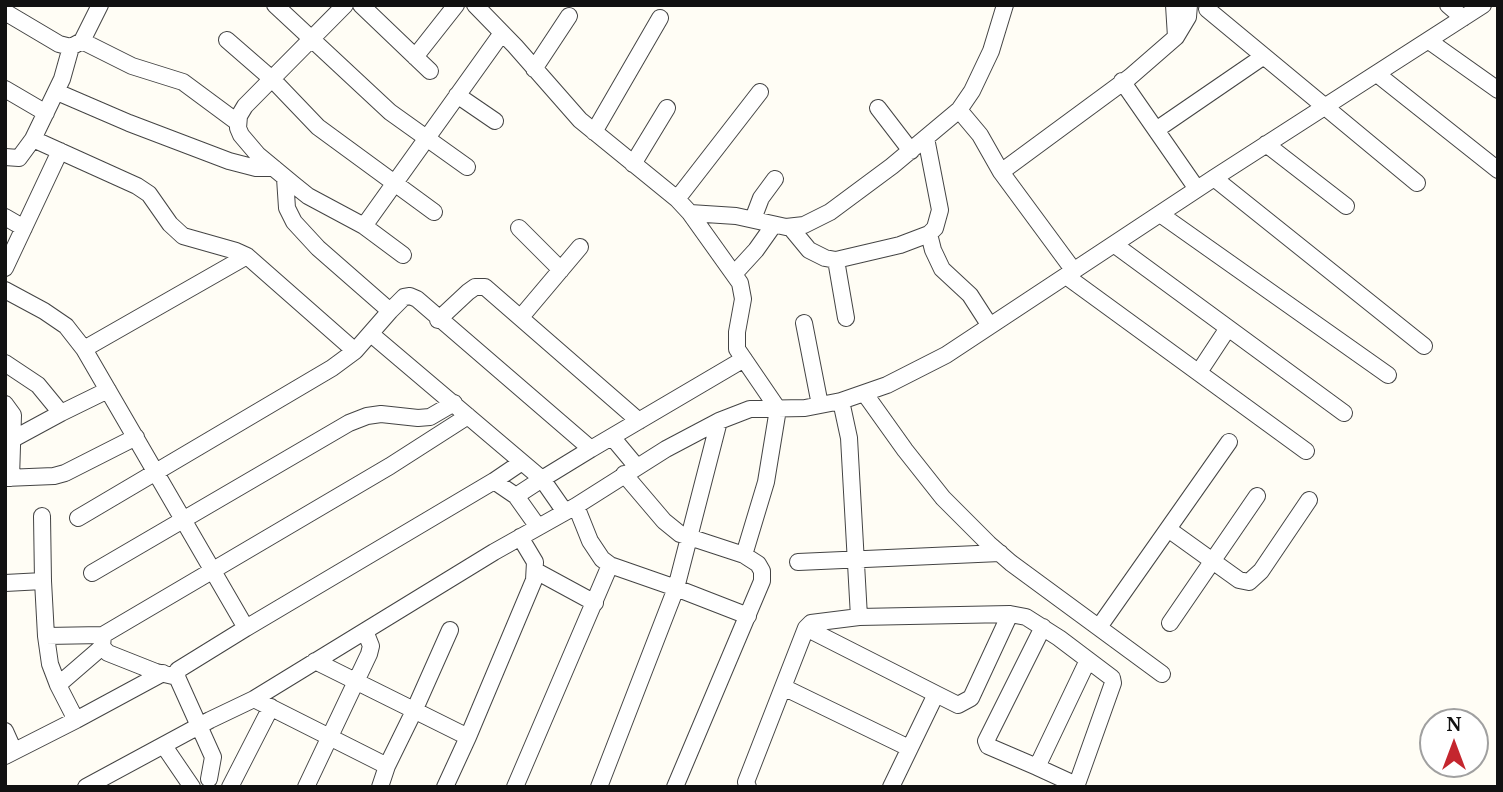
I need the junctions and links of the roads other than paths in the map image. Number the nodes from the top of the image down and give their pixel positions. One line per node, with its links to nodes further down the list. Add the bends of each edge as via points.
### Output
1 (100, 5): 22 (street)
2 (275, 5): 19 (street)
3 (345, 5): 19 (street)
4 (361, 5): 24 (street)
5 (456, 5): 24 (street)
6 (475, 5): 17 (street)
7 (1005, 5): 38 (street, via 991,51)
8 (1174, 5): 18 (street)
9 (1189, 5): 18 (street, via 1188,17)
10 (1448, 5): 16 (street)
11 (1483, 5): 16 (street)
12 (1208, 9): 23 (street)
13 (5, 12): 22 (street, via 59,44)
14 (569, 16): 25 (street)
15 (660, 18): 43 (street)
16 (1463, 18): 21 (street)
17 (502, 33): 25 (street); 34 (street)
18 (1176, 37): 29 (street)
19 (312, 39): 28 (street); 44 (street, via 390,112)
20 (227, 40): 28 (street)
21 (1429, 41): 27 (street); 31 (street)
22 (76, 44): 32 (street); 41 (street, via 183,82)
23 (1264, 56): 35 (street); 42 (street)
24 (415, 57): 26 (street)
25 (534, 69): 43 (street)
26 (430, 71)
27 (1377, 74): 35 (street); 53 (street)
28 (273, 80): 41 (street, via 245,106); 58 (street, via 318,127)
29 (1122, 82): 42 (street); 54 (street)
30 (5, 89): 39 (street)
31 (1498, 90)
32 (57, 92): 39 (street); 55 (street, via 229,161)
33 (760, 92): 61 (street)
34 (457, 95): 40 (street); 44 (street)
35 (1324, 107): 47 (street); 59 (street)
36 (667, 108): 51 (street)
37 (878, 108): 49 (street)
38 (959, 110): 45 (street); 54 (street)
39 (47, 113): 46 (street)
40 (495, 121)
41 (237, 122): 55 (street, via 241,135)
42 (1156, 130): 60 (street)
43 (594, 132): 51 (street)
44 (425, 138): 52 (street); 58 (street)
45 (926, 138): 49 (street); 73 (street, via 940,211)
46 (33, 139): 48 (street); 50 (street, via 19,158)
47 (1266, 144): 56 (street); 62 (street)
48 (60, 151): 71 (street); 77 (street, via 149,194 183,236)
49 (911, 151): 70 (street, via 830,212)
50 (5, 157)
51 (633, 164): 61 (street)
52 (467, 167)
53 (1498, 170)
54 (1001, 172): 81 (street)
55 (279, 173): 68 (street); 84 (street, via 287,208 304,235)
56 (1214, 178): 60 (street); 92 (street)
57 (775, 179): 67 (street)
58 (394, 181): 63 (street); 68 (street)
59 (1417, 183)
60 (1197, 189): 65 (street)
61 (677, 200): 64 (street)
62 (1346, 206)
63 (434, 212)
64 (690, 213): 67 (street); 82 (street)
65 (1160, 214): 74 (street); 98 (street)
66 (5, 217): 71 (street)
67 (753, 219): 69 (street)
68 (364, 226): 76 (street)
69 (773, 226): 70 (street); 82 (street)
70 (790, 227): 78 (street, via 810,250)
71 (24, 228): 79 (street)
72 (519, 228): 80 (street)
73 (929, 234): 78 (street); 89 (street, via 942,269 970,295)
74 (1115, 245): 81 (street); 90 (street)
75 (580, 247): 80 (street)
76 (403, 254)
77 (247, 256): 93 (street); 94 (street)
78 (836, 260): 86 (street)
79 (5, 268)
80 (561, 270): 85 (street)
81 (1070, 273): 89 (street); 97 (street)
82 (734, 274): 95 (street, via 743,290 736,342)
83 (5, 290): 93 (street, via 66,326)
84 (390, 311): 87 (street, via 410,296); 91 (street)
85 (521, 317): 87 (street, via 480,286); 109 (street)
86 (846, 318)
87 (438, 320): 115 (street)
88 (804, 323): 104 (street)
89 (990, 326): 100 (street, via 946,355)
90 (1228, 328): 97 (street); 107 (street)
91 (371, 334): 94 (street); 102 (street)
92 (1424, 346)
93 (84, 349): 99 (street)
94 (355, 351): 119 (street)
95 (744, 359): 105 (street); 109 (street)
96 (5, 363): 106 (street, via 38,385)
97 (1199, 373): 116 (street)
98 (1388, 375)
99 (108, 390): 106 (street); 111 (street)
100 (865, 394): 101 (street); 134 (street, via 943,498)
101 (841, 401): 104 (street); 136 (street, via 849,438)
102 (454, 403): 108 (street); 129 (street, via 430,417 381,414 349,423)
103 (5, 404): 113 (street, via 13,415)
104 (820, 405): 105 (street)
105 (778, 409): 110 (street, via 750,409); 135 (street, via 766,482)
106 (61, 413): 113 (street)
107 (1344, 413)
108 (468, 416): 117 (street); 140 (street)
109 (639, 421): 112 (street)
110 (719, 421): 118 (street); 133 (street)
111 (136, 437): 119 (street); 120 (street, via 54,477)
112 (612, 437): 115 (street); 118 (street)
113 (13, 439): 120 (street)
114 (1228, 442): 131 (street)
115 (592, 449): 121 (street)
116 (1306, 451)
117 (522, 462): 121 (street); 122 (street)
118 (630, 470): 126 (street); 133 (street, via 664,521)
119 (157, 473): 128 (street); 129 (street)
120 (8, 478)
121 (542, 480): 123 (street); 126 (street)
122 (494, 481): 123 (street); 153 (street)
123 (516, 496): 130 (street)
124 (1257, 496): 137 (street)
125 (1309, 500): 137 (street, via 1249,582)
126 (570, 509): 130 (street); 139 (street, via 595,551)
127 (41, 516): 143 (street)
128 (78, 518)
129 (185, 520): 140 (street); 142 (street)
130 (538, 527): 132 (street)
131 (1168, 529): 137 (street); 151 (street)
132 (520, 537): 141 (street); 155 (street)
133 (689, 538): 135 (street); 145 (street)
134 (1000, 553): 136 (street); 151 (street)
135 (744, 555): 148 (street, via 762,571)
136 (856, 558): 138 (street); 149 (street)
137 (1213, 561): 150 (street)
138 (798, 562)
139 (610, 565): 145 (street); 146 (street)
140 (214, 571): 153 (street); 158 (street)
141 (536, 571): 146 (street); 174 (street)
142 (92, 573)
143 (43, 582): 144 (street); 157 (street)
144 (5, 583)
145 (676, 588): 148 (street); 189 (street)
146 (595, 603): 188 (street)
147 (1010, 614): 149 (street); 152 (street); 166 (street, via 971,698 958,705)
148 (748, 617): 190 (street)
149 (859, 617): 154 (street, via 811,623)
150 (1170, 623)
151 (1100, 626): 161 (street)
152 (1043, 627): 159 (street); 179 (street, via 986,741 988,746)
153 (246, 628): 162 (street)
154 (806, 628): 165 (street); 166 (street)
155 (365, 631): 160 (street); 163 (street, via 371,646)
156 (450, 631): 169 (street)
157 (46, 636): 158 (street); 164 (street)
158 (103, 641): 162 (street, via 108,653); 164 (street)
159 (1088, 660): 179 (street); 179 (street, via 1113,683 1077,784)
160 (314, 661): 163 (street); 167 (street)
161 (1161, 674)
162 (170, 675): 170 (street); 171 (street)
163 (356, 683): 169 (street); 173 (street)
164 (58, 685): 170 (street)
165 (783, 687): 176 (street); 191 (street, via 746,782)
166 (936, 694): 176 (street)
167 (254, 699): 168 (street); 171 (street)
168 (271, 707): 173 (street); 184 (street)
169 (415, 711): 174 (street); 178 (street)
170 (76, 720): 177 (street)
171 (199, 726): 175 (street); 181 (street, via 213,757)
172 (5, 731): 177 (street)
173 (330, 737): 178 (street); 185 (street)
174 (468, 737): 187 (street)
175 (164, 746): 180 (street); 183 (street)
176 (909, 748): 192 (street)
177 (10, 753)
178 (387, 765): 186 (street)
179 (1037, 767)
180 (107, 782): 182 (street)
181 (208, 783): 184 (street)
182 (86, 787)
183 (192, 787)
184 (228, 787)
185 (306, 787)
186 (380, 787)
187 (445, 787)
188 (515, 787)
189 (599, 787)
190 (675, 787)
191 (748, 787)
192 (891, 787)

